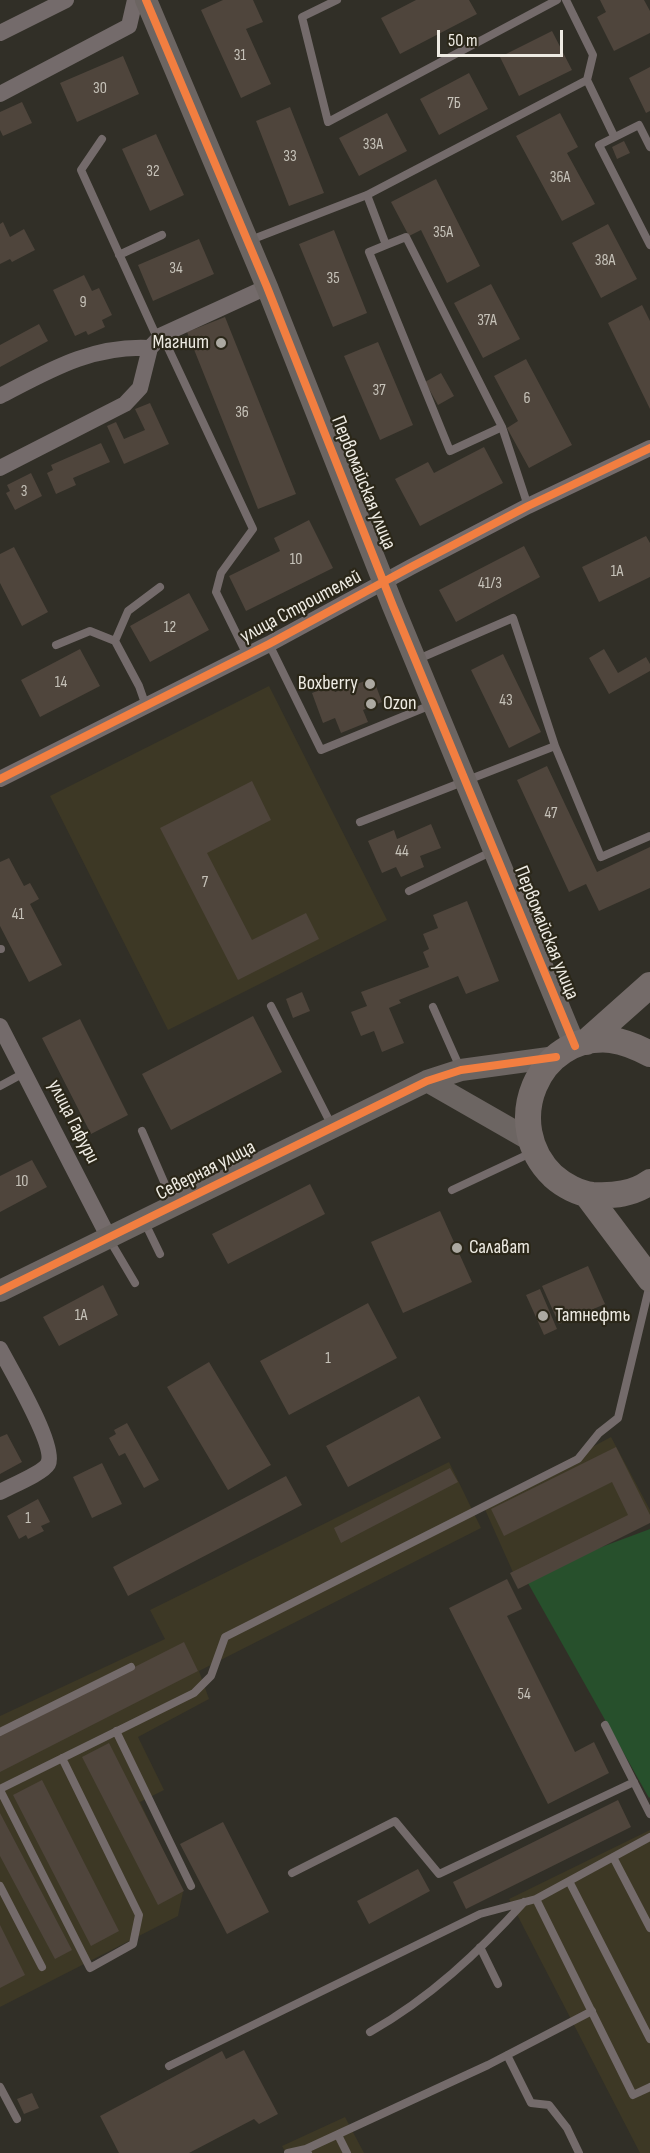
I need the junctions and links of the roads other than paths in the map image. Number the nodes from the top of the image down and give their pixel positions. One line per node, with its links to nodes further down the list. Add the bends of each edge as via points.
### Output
1 (66, 0): 7 (street)
2 (135, 0): 9 (street, via 129,26)
3 (146, 0): 15 (street, Первомайская улица)
4 (338, 0): 5 (lane, via 303,18 328,122)
5 (557, 0)
6 (566, 0): 8 (lane, via 593,55)
7 (0, 33)
8 (587, 80): 10 (lane); 13 (lane)
9 (0, 94)
10 (614, 136): 12 (lane, via 639,125); 16 (lane, via 599,145)
11 (102, 139): 18 (lane, via 81,170)
12 (650, 147)
13 (367, 195): 15 (lane); 17 (lane)
14 (162, 235): 18 (lane)
15 (248, 241): 19 (street, Первомайская улица)
16 (649, 242)
17 (386, 245): 23 (lane, via 406,237); 23 (lane, via 369,252 450,451)
18 (119, 255): 20 (lane, via 154,331)
19 (267, 287): 20 (street); 27 (street, Первомайская улица)
20 (162, 335): 21 (street); 32 (lane, via 253,529 221,573 216,592)
21 (150, 348): 22 (street, via 106,350 80,358); 25 (street, via 140,388 125,404)
22 (0, 396)
23 (502, 427): 26 (lane)
24 (650, 448): 26 (street, улица Строителей)
25 (0, 468)
26 (528, 506): 27 (street, улица Строителей)
27 (384, 582): 30 (street, улица Строителей); 33 (street, Первомайская улица)
28 (160, 587): 29 (lane, via 128,611)
29 (115, 641): 31 (lane, via 90,631); 35 (lane)
30 (269, 644): 32 (street, улица Строителей); 34 (lane, via 321,750)
31 (56, 645)
32 (247, 655): 35 (street, улица Строителей)
33 (416, 660): 34 (street, Первомайская улица); 36 (lane, via 513,618)
34 (434, 704): 38 (street, Первомайская улица)
35 (146, 706): 37 (street, улица Строителей)
36 (555, 746): 38 (lane); 40 (lane, via 601,857)
37 (0, 779)
38 (465, 780): 39 (lane); 41 (street, Первомайская улица)
39 (360, 822)
40 (650, 836)
41 (495, 850): 42 (lane); 47 (street, Первомайская улица)
42 (409, 891)
43 (650, 985): 47 (main road)
44 (271, 1006): 53 (lane)
45 (433, 1007): 49 (lane)
46 (0, 1026): 50 (street, улица Гафури)
47 (572, 1048): 48 (main road, via 610,1040); 49 (street, Северная улица); 55 (main road, via 540,1074 530,1095 527,1118)
48 (650, 1054)
49 (461, 1070): 51 (street, Северная улица)
50 (24, 1073): 52 (lane); 61 (street, улица Гафури)
51 (427, 1080): 53 (street, Северная улица); 55 (street)
52 (0, 1086)
53 (332, 1126): 59 (street, Северная улица)
54 (142, 1131): 59 (lane)
55 (532, 1146): 57 (lane); 58 (main road, via 542,1165 562,1184)
56 (650, 1182): 58 (main road, via 615,1196)
57 (452, 1190)
58 (587, 1195): 63 (main road)
59 (174, 1205): 60 (street, Северная улица)
60 (144, 1220): 61 (street, Северная улица); 62 (lane)
61 (109, 1238): 64 (lane); 66 (street, Северная улица)
62 (160, 1254)
63 (650, 1279)
64 (135, 1283)
65 (650, 1284): 71 (lane, via 618,1418 599,1432 578,1459 225,1637 211,1676 194,1693)
66 (0, 1291)
67 (0, 1349): 68 (street, via 33,1412 50,1458 46,1467)
68 (0, 1492)
69 (131, 1667): 72 (lane)
70 (605, 1725): 74 (lane)
71 (116, 1731): 73 (lane); 82 (lane)
72 (0, 1732)
73 (62, 1758): 75 (lane); 75 (lane, via 139,1915 133,1944 90,1968)
74 (634, 1782): 76 (lane); 79 (lane, via 439,1875 395,1821)
75 (0, 1789)
76 (650, 1814)
77 (650, 1837): 78 (lane)
78 (613, 1857): 80 (lane); 85 (lane)
79 (292, 1873)
80 (569, 1881): 83 (lane); 91 (lane)
81 (0, 1886): 87 (lane)
82 (192, 1886)
83 (536, 1899): 84 (lane); 89 (lane)
84 (525, 1902): 86 (lane); 93 (lane, via 480,1914)
85 (650, 1929)
86 (480, 1947): 88 (lane); 90 (lane, via 429,1994)
87 (42, 1967)
88 (498, 1984)
89 (592, 2011): 92 (lane); 94 (lane, via 633,2095)
90 (370, 2032)
91 (650, 2039)
92 (507, 2055): 97 (lane); 101 (lane, via 531,2103 549,2105 567,2128)
93 (169, 2066)
94 (650, 2086)
95 (0, 2087): 96 (lane)
96 (17, 2119)
97 (338, 2135): 98 (lane); 100 (lane)
98 (307, 2151): 99 (lane)
99 (288, 2153)
100 (347, 2153)
101 (579, 2153)

